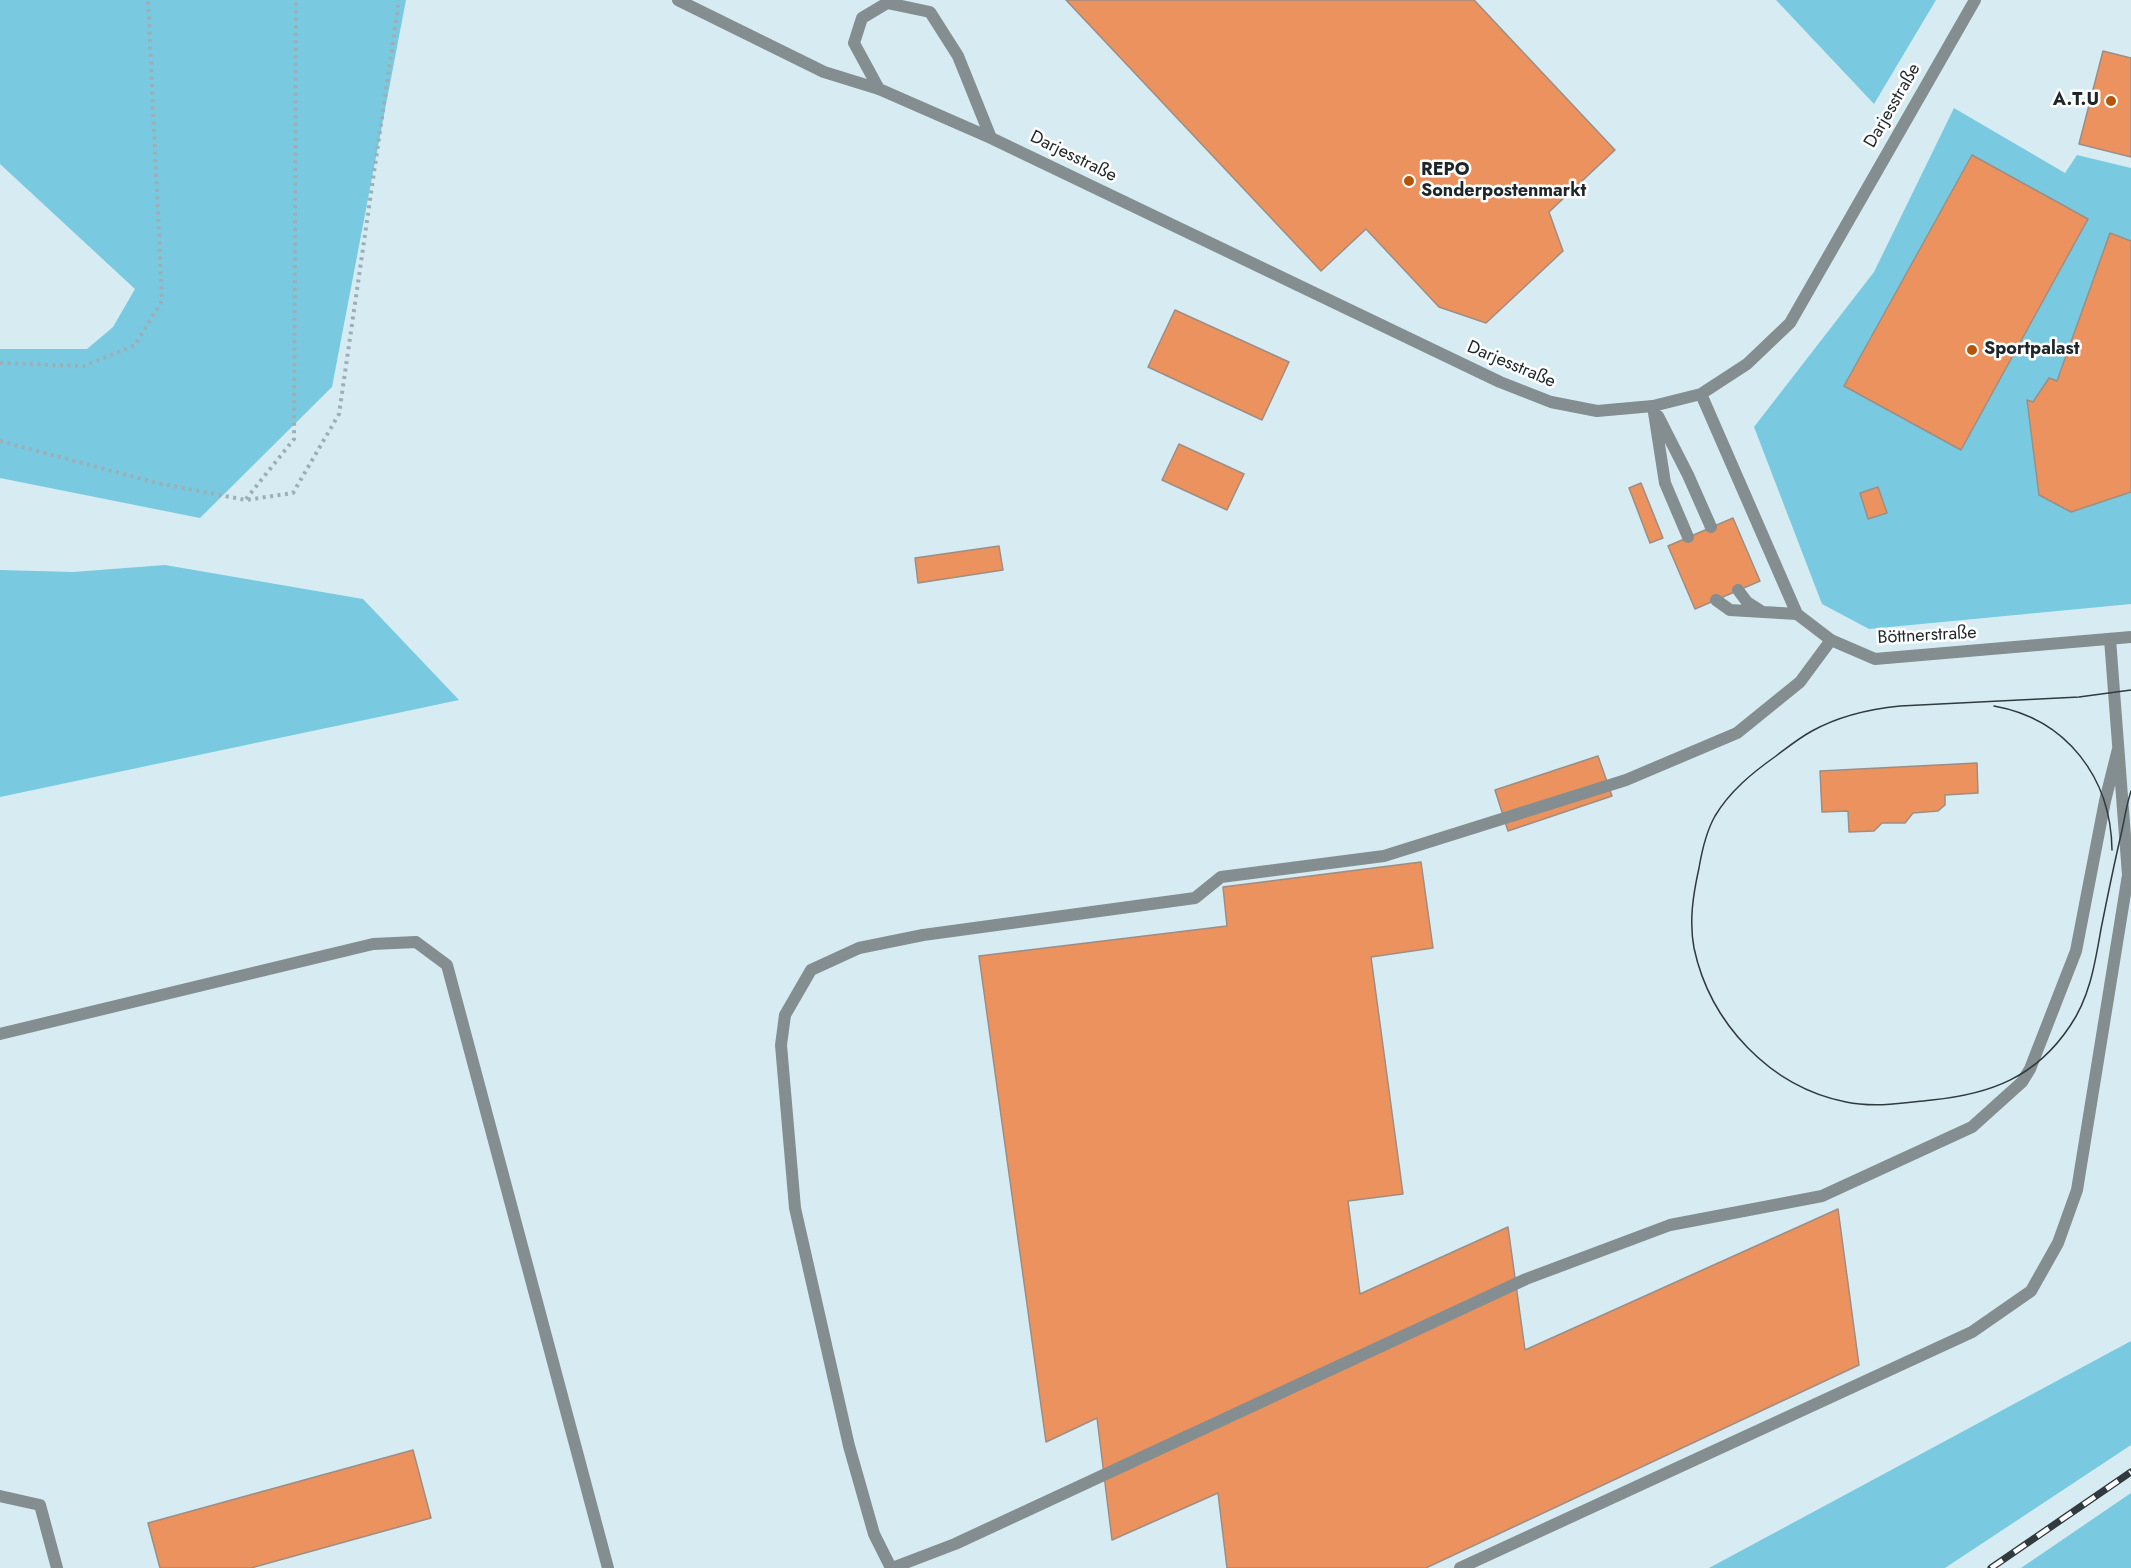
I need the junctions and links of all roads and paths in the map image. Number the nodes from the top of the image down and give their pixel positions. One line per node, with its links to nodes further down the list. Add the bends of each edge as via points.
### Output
1 (148, 0): 8 (path, via 162,301 135,345 84,366)
2 (296, 0): 12 (path, via 294,439)
3 (399, 0): 12 (path, via 339,414 293,493)
4 (678, 0): 6 (street, Darjesstraße, via 824,72)
5 (1975, 0): 9 (street, Darjesstraße, via 1790,323 1747,364)
6 (879, 89): 7 (street, Darjesstraße); 7 (street, via 854,43 862,18 887,3 930,12 958,56)
7 (991, 138): 10 (street, Darjesstraße, via 1510,386 1551,402 1597,411)
8 (0, 363)
9 (1701, 394): 10 (street, Darjesstraße); 18 (street, Böttnerstraße)
10 (1653, 406): 13 (street); 14 (street, via 1665,483)
11 (0, 441): 12 (path, via 157,483)
12 (246, 500)
13 (1711, 527)
14 (1688, 537)
15 (1738, 590): 17 (street)
16 (1716, 600): 17 (street, via 1730,610)
17 (1762, 612): 18 (street)
18 (1797, 614): 21 (street, Böttnerstraße)
19 (2131, 636): 20 (street, Böttnerstraße)
20 (2110, 639): 21 (street, Böttnerstraße, via 1875,659); 22 (street)
21 (1831, 640): 27 (street, via 1800,682 1737,733 1626,780 1384,856 1221,878 1196,898 923,934 859,948 811,970 785,1015 780,1045 795,1208 849,1446 874,1534)
22 (2118, 749): 27 (street, via 2076,951 2030,1069 2022,1082 1972,1127 1822,1196 1670,1225 1526,1280 955,1544); 28 (street, via 2128,875 2077,1190 2058,1243 2031,1292 1972,1332)
23 (0, 1034): 26 (street, via 373,944 416,942 447,965)
24 (0, 1496): 25 (street, via 40,1505)
25 (57, 1568)
26 (608, 1568)
27 (891, 1568)
28 (1460, 1568)

